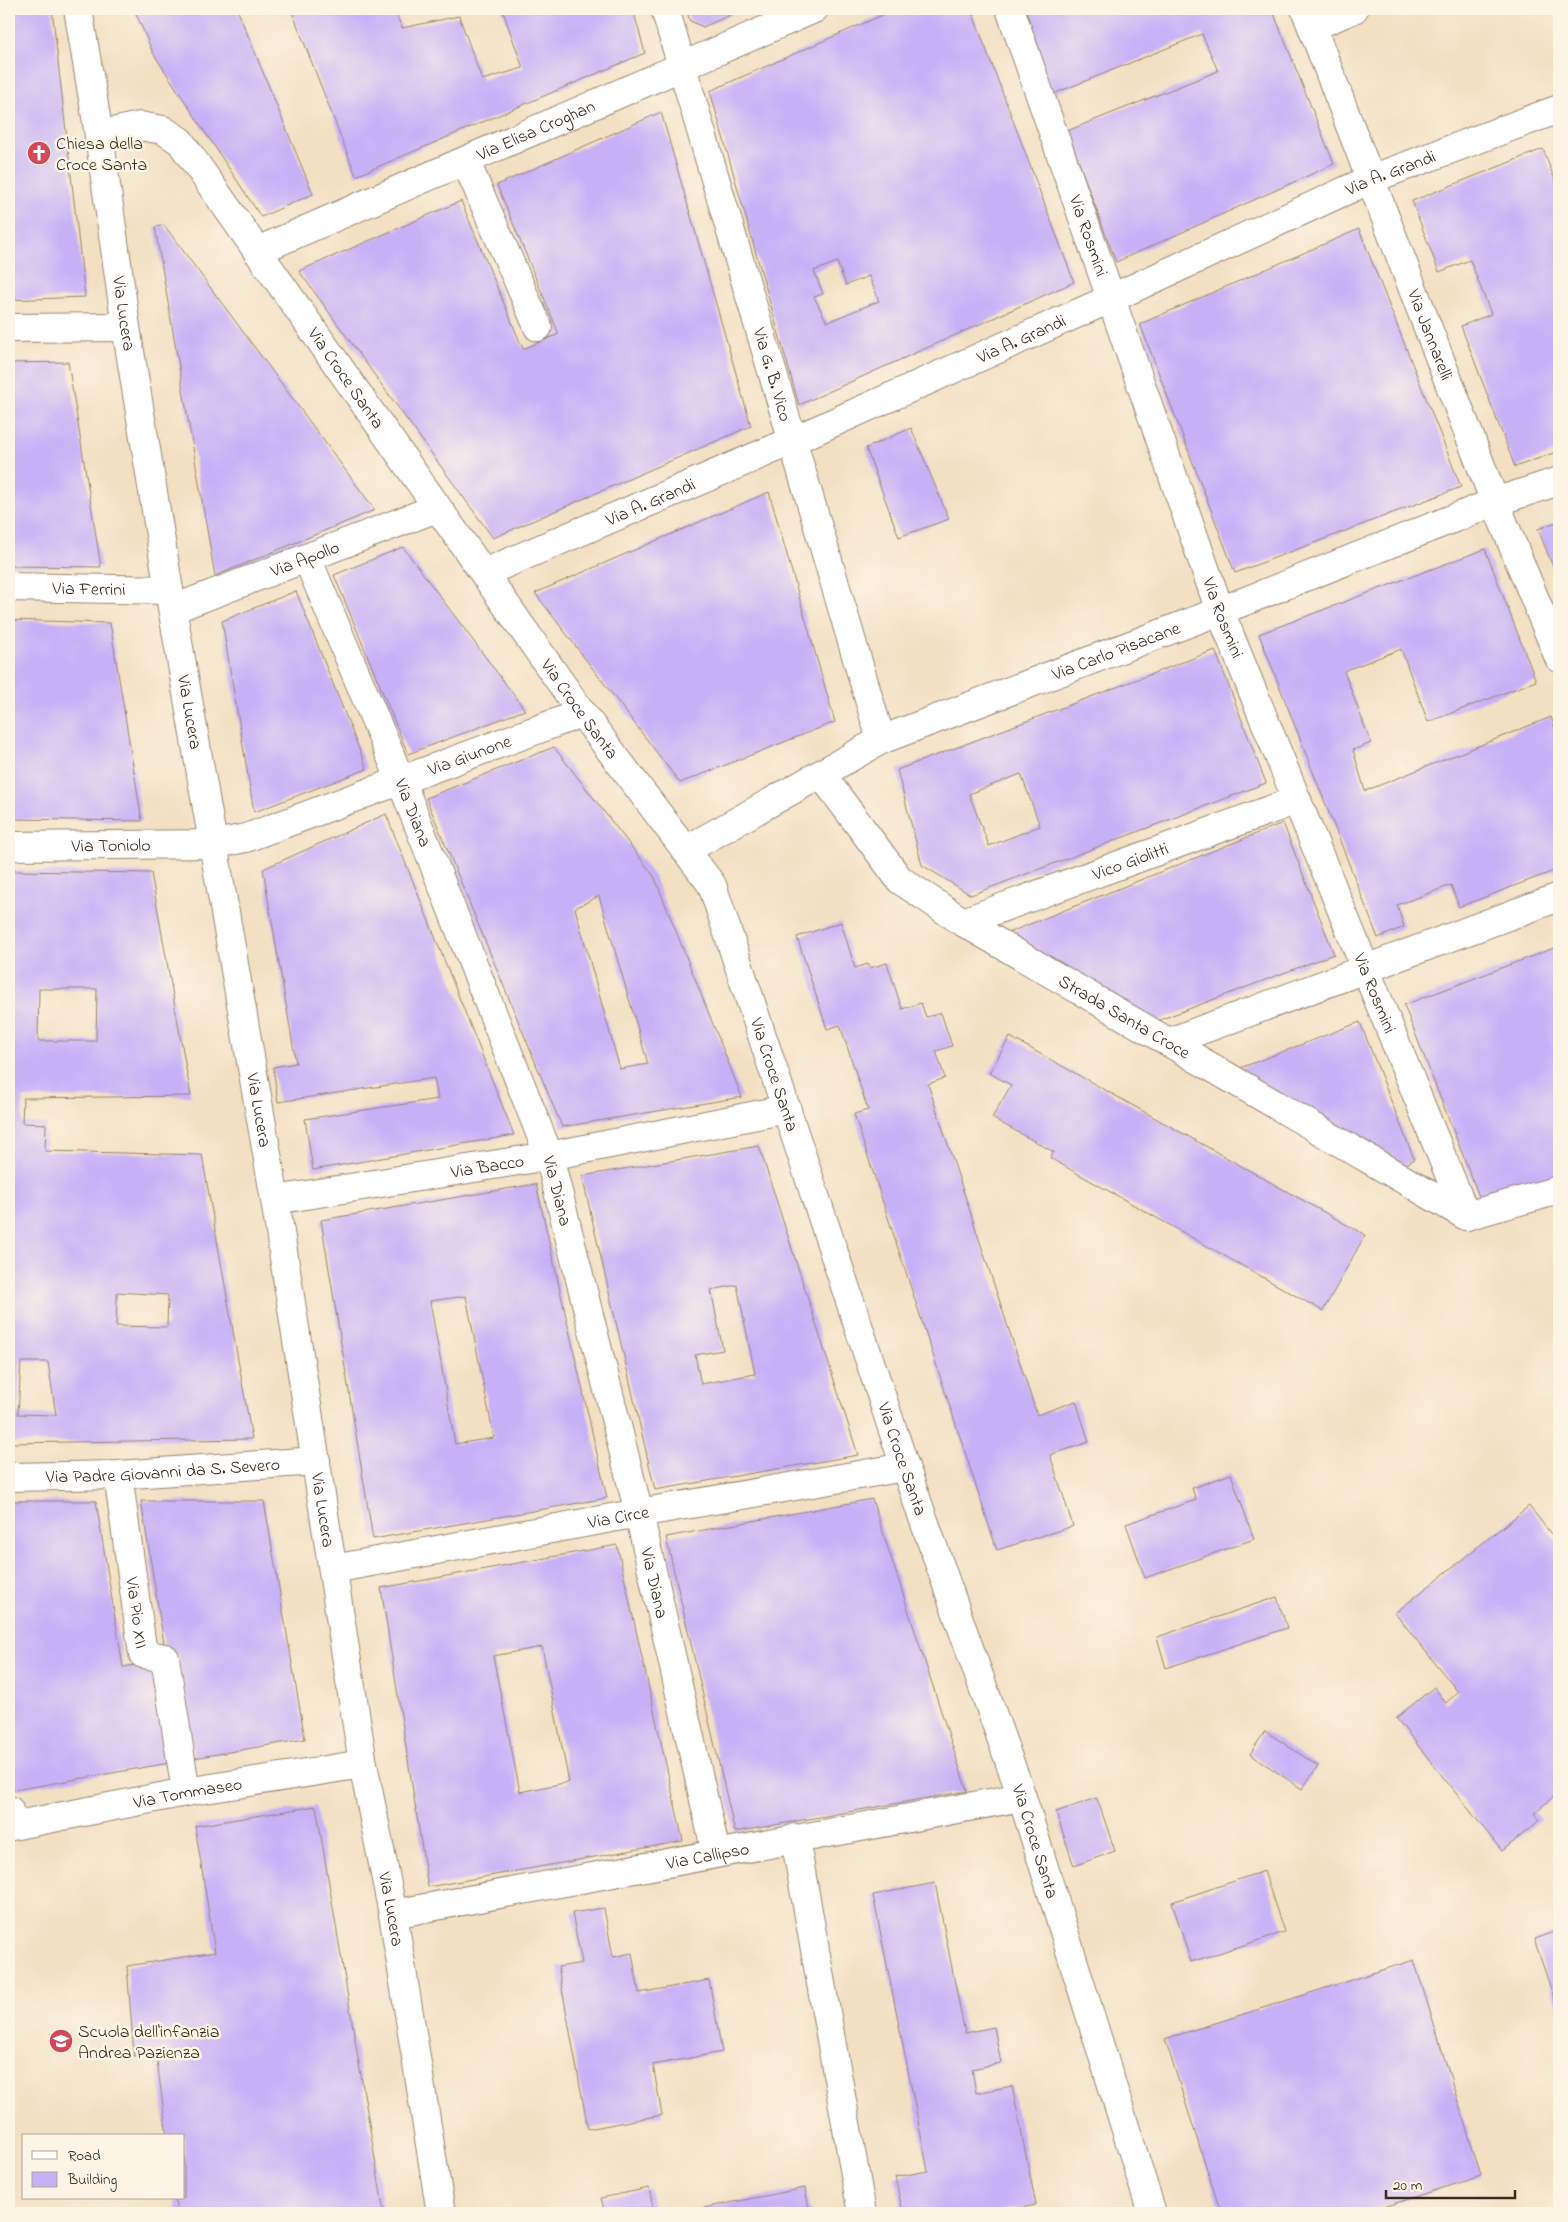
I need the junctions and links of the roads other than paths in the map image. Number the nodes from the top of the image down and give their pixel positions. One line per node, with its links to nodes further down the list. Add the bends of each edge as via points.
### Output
1 (78, 9): 9 (street, Via Lucera)
2 (665, 9): 7 (street, Via G. B. Vico)
3 (814, 9): 7 (street, Via Elisa Croghan)
4 (1010, 9): 13 (street, Via Rosmini)
5 (1354, 9): 6 (street)
6 (1308, 18): 11 (street, Via Jannarelli)
7 (681, 68): 10 (street, Via Elisa Croghan); 17 (street, Via G. B. Vico)
8 (1559, 109): 11 (street, Via A. Grandi)
9 (99, 135): 12 (street, Via Croce Santa, via 140,126 163,130 180,141); 14 (street, Via Lucera)
10 (466, 162): 12 (street, Via Elisa Croghan); 15 (street)
11 (1371, 178): 13 (street, Via A. Grandi); 19 (street, Via Jannarelli)
12 (257, 251): 20 (street, Via Croce Santa)
13 (1112, 298): 17 (street, Via A. Grandi); 25 (street, Via Rosmini)
14 (126, 326): 16 (street); 24 (street, Via Lucera)
15 (538, 327)
16 (9, 328)
17 (792, 440): 22 (street, Via A. Grandi); 28 (street, Via G. B. Vico)
18 (1559, 480): 19 (street, Via Carlo Pisacane)
19 (1495, 502): 25 (street, Via Carlo Pisacane); 26 (street, Via Jannarelli)
20 (437, 508): 21 (street, Via Apollo); 22 (street, Via Croce Santa)
21 (307, 558): 24 (street, Via Apollo); 30 (street, Via Diana)
22 (484, 574): 27 (street, Via Croce Santa)
23 (9, 587): 24 (street, Via Ferrini)
24 (171, 600): 32 (street, Via Lucera)
25 (1220, 611): 28 (street, Via Carlo Pisacane); 31 (street, Via Rosmini)
26 (1559, 658)
27 (582, 712): 30 (street, Via Giunone); 34 (street, Via Croce Santa)
28 (881, 740): 29 (street, Via Carlo Pisacane)
29 (821, 774): 34 (street, Via Carlo Pisacane); 36 (street, Strada Santa Croce, via 900,880)
30 (401, 780): 32 (street, Via Giunone, via 246,838); 40 (street, Via Diana)
31 (1297, 800): 36 (street, Vico Giolitti); 37 (street, Via Rosmini)
32 (215, 844): 33 (street, Via Toniolo); 42 (street, Via Lucera)
33 (9, 846)
34 (686, 850): 39 (street, Via Croce Santa, via 712,885)
35 (1559, 897): 37 (street)
36 (963, 922): 38 (street, Strada Santa Croce)
37 (1365, 968): 38 (street); 43 (street, Via Rosmini)
38 (1169, 1042): 43 (street, Strada Santa Croce)
39 (787, 1109): 40 (street, Via Bacco); 45 (street, Via Croce Santa)
40 (549, 1156): 42 (street, Via Bacco); 48 (street, Via Diana)
41 (1559, 1190): 43 (street)
42 (275, 1200): 44 (street, Via Lucera)
43 (1466, 1216)
44 (316, 1461): 46 (street, Via Padre Giovanni da S. Severo); 49 (street, Via Lucera)
45 (905, 1468): 48 (street, Via Circe); 52 (street, Via Croce Santa)
46 (118, 1475): 47 (street, Via Padre Giovanni da S. Severo); 51 (street, Via Pio XII, via 143,1654 165,1658)
47 (9, 1477)
48 (639, 1513): 49 (street, Via Circe); 55 (street, Via Diana)
49 (333, 1569): 50 (street, Via Lucera)
50 (363, 1764): 51 (street, Via Tommaseo); 56 (street, Via Lucera)
51 (186, 1792): 53 (street, Via Tommaseo)
52 (1022, 1797): 54 (street, Via Callipso); 59 (street, Via Croce Santa)
53 (10, 1818)
54 (795, 1838): 55 (street, Via Callipso); 58 (street)
55 (716, 1853): 56 (street, Via Callipso)
56 (393, 1914): 57 (street, Via Lucera)
57 (440, 2213)
58 (862, 2213)
59 (1152, 2213)

